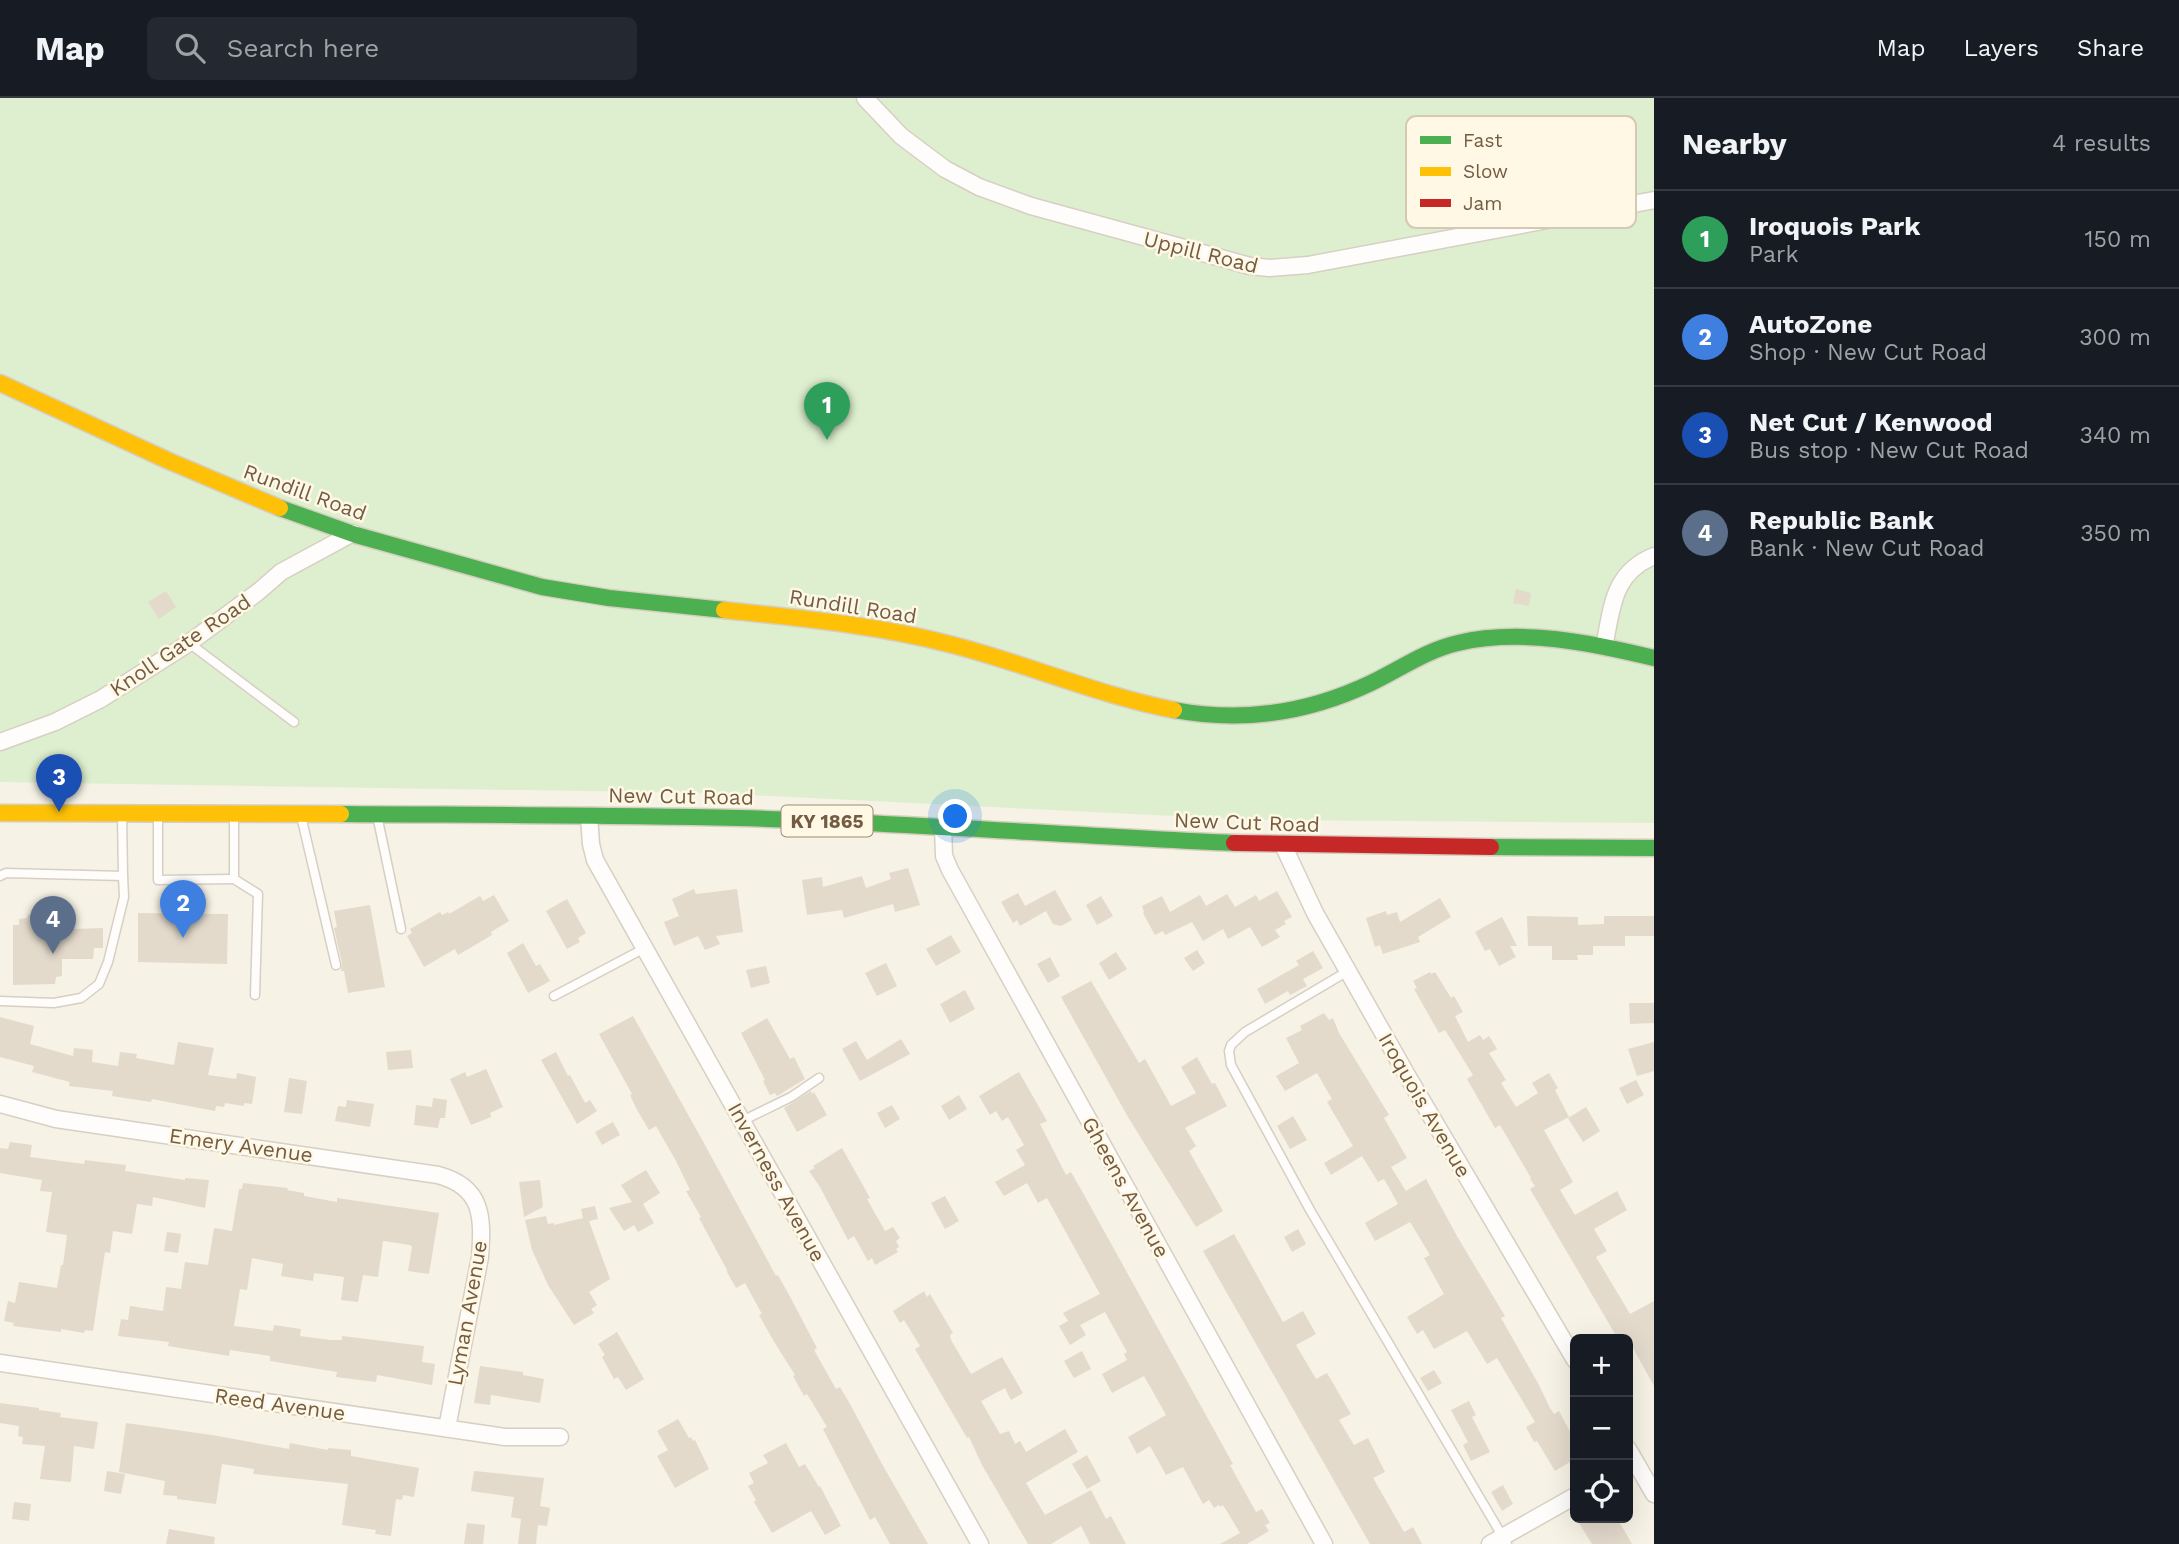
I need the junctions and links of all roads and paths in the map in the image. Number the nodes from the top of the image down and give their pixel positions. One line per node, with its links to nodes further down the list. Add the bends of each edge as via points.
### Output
1 (865, 98): 4 (street, Uppill Road, via 901,136 945,169 979,187 1031,206 1250,267 1308,265)
2 (1654, 200): 3 (street, Uppill Road)
3 (1636, 203)
4 (1505, 228)
5 (0, 383): 6 (street, Rundill Road, via 198,474)
6 (353, 533): 8 (street, Knoll Gate Road, via 281,572); 9 (street, Rundill Road, via 544,587 920,637 1132,702 1195,715 1297,711 1467,640 1531,639)
7 (1654, 556): 9 (street, via 1623,579 1614,598)
8 (189, 643): 11 (lane); 12 (street, Knoll Gate Road, via 55,722)
9 (1604, 647): 10 (street, Rundill Road)
10 (1654, 658)
11 (294, 722)
12 (0, 741)
13 (122, 812): 14 (street, New Cut Road / KY 1865); 15 (street, New Cut Road / KY 1865); 24 (lane)
14 (158, 812): 16 (street, New Cut Road / KY 1865); 25 (lane, via 159,880)
15 (0, 813)
16 (234, 813): 17 (street, New Cut Road / KY 1865); 25 (lane)
17 (301, 813): 18 (street, New Cut Road / KY 1865); 28 (lane)
18 (377, 814): 19 (street, New Cut Road / KY 1865); 26 (lane)
19 (589, 816): 20 (street, New Cut Road / KY 1865); 27 (street, Inverness Avenue, via 595,860)
20 (943, 826): 21 (street, New Cut Road / KY 1865); 46 (street, Gheens Avenue, via 944,856 950,870)
21 (1283, 845): 22 (street, New Cut Road / KY 1865); 29 (street, Iroquois Avenue)
22 (1654, 848)
23 (0, 876): 24 (lane)
24 (122, 876): 32 (lane, via 124,897 99,984 81,998 54,1003)
25 (234, 879): 30 (lane, via 258,894)
26 (401, 929)
27 (645, 948): 31 (lane); 35 (street, Inverness Avenue)
28 (335, 965)
29 (1348, 971): 37 (street, Iroquois Avenue); 44 (lane, via 1236,1039 1229,1058 1310,1210)
30 (255, 995)
31 (554, 996)
32 (0, 1001)
33 (819, 1078): 35 (lane)
34 (0, 1104): 36 (street, Emery Avenue, via 56,1119 438,1175 459,1183)
35 (742, 1121): 45 (street, Inverness Avenue)
36 (474, 1199): 39 (street, Lyman Avenue, via 482,1230 480,1257)
37 (1570, 1352)
38 (0, 1363): 39 (street, Reed Avenue)
39 (447, 1428): 40 (street, Reed Avenue, via 505,1437)
40 (560, 1437)
41 (1631, 1460): 42 (street)
42 (1654, 1494)
43 (1570, 1499): 44 (street)
44 (1500, 1542)
45 (980, 1544)
46 (1324, 1544)

